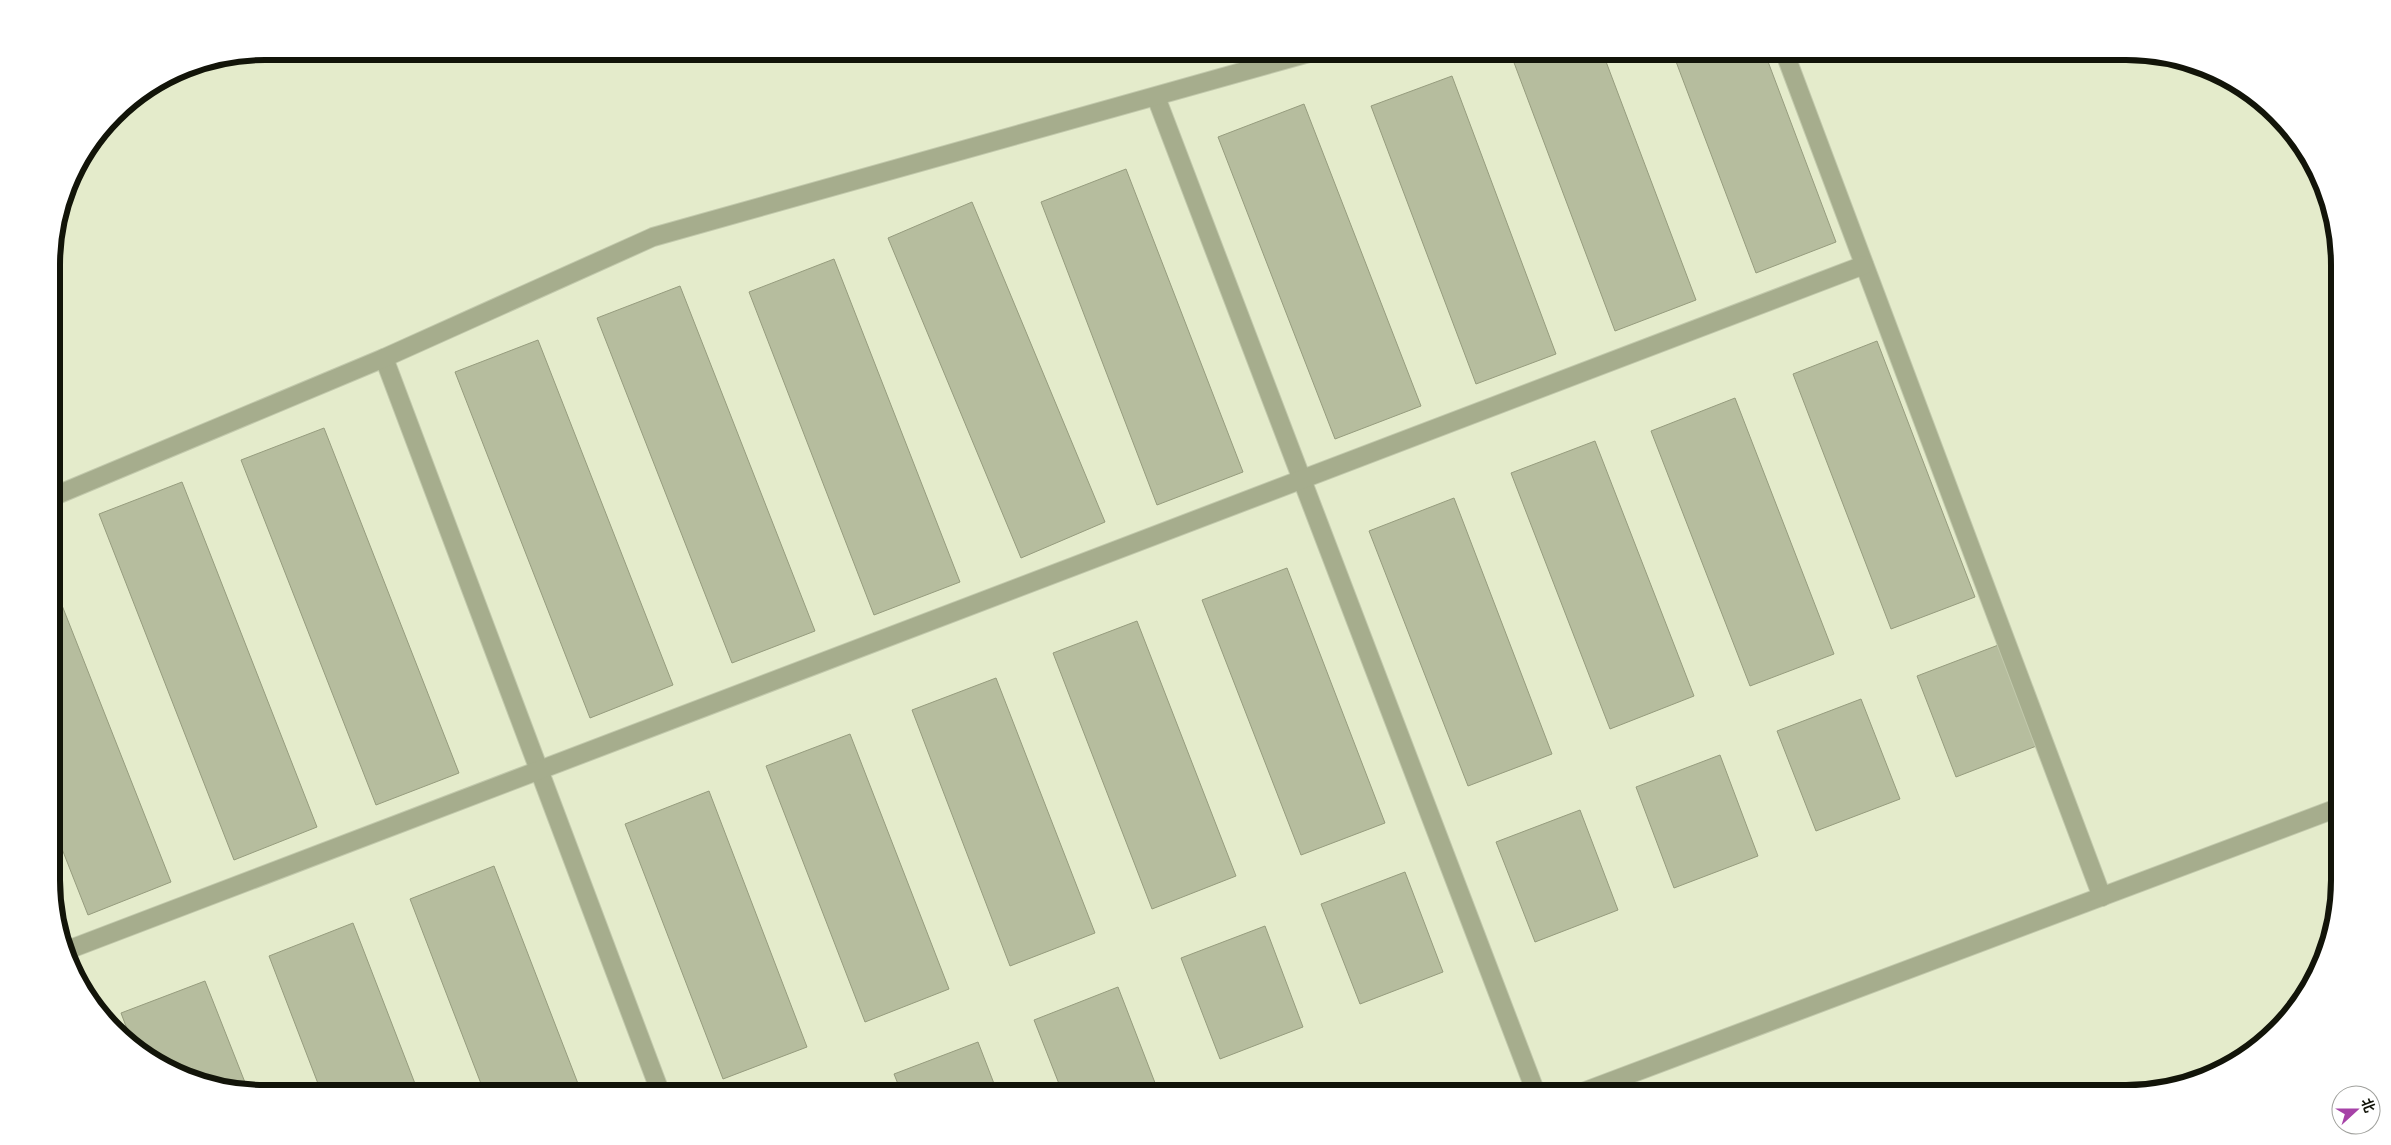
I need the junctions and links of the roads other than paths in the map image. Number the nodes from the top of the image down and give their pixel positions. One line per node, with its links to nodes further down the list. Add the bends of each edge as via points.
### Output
1 (1285, 60): 3 (lane)
2 (1787, 60): 4 (lane)
3 (1156, 97): 5 (lane, via 653,237); 6 (lane)
4 (1864, 265): 6 (lane); 10 (lane)
5 (384, 358): 7 (lane); 8 (lane)
6 (1302, 479): 8 (lane); 13 (lane)
7 (60, 494)
8 (539, 770): 11 (lane); 12 (lane)
9 (2331, 810): 10 (lane)
10 (2102, 897): 14 (lane)
11 (72, 948)
12 (658, 1085)
13 (1533, 1085)
14 (1604, 1085)

